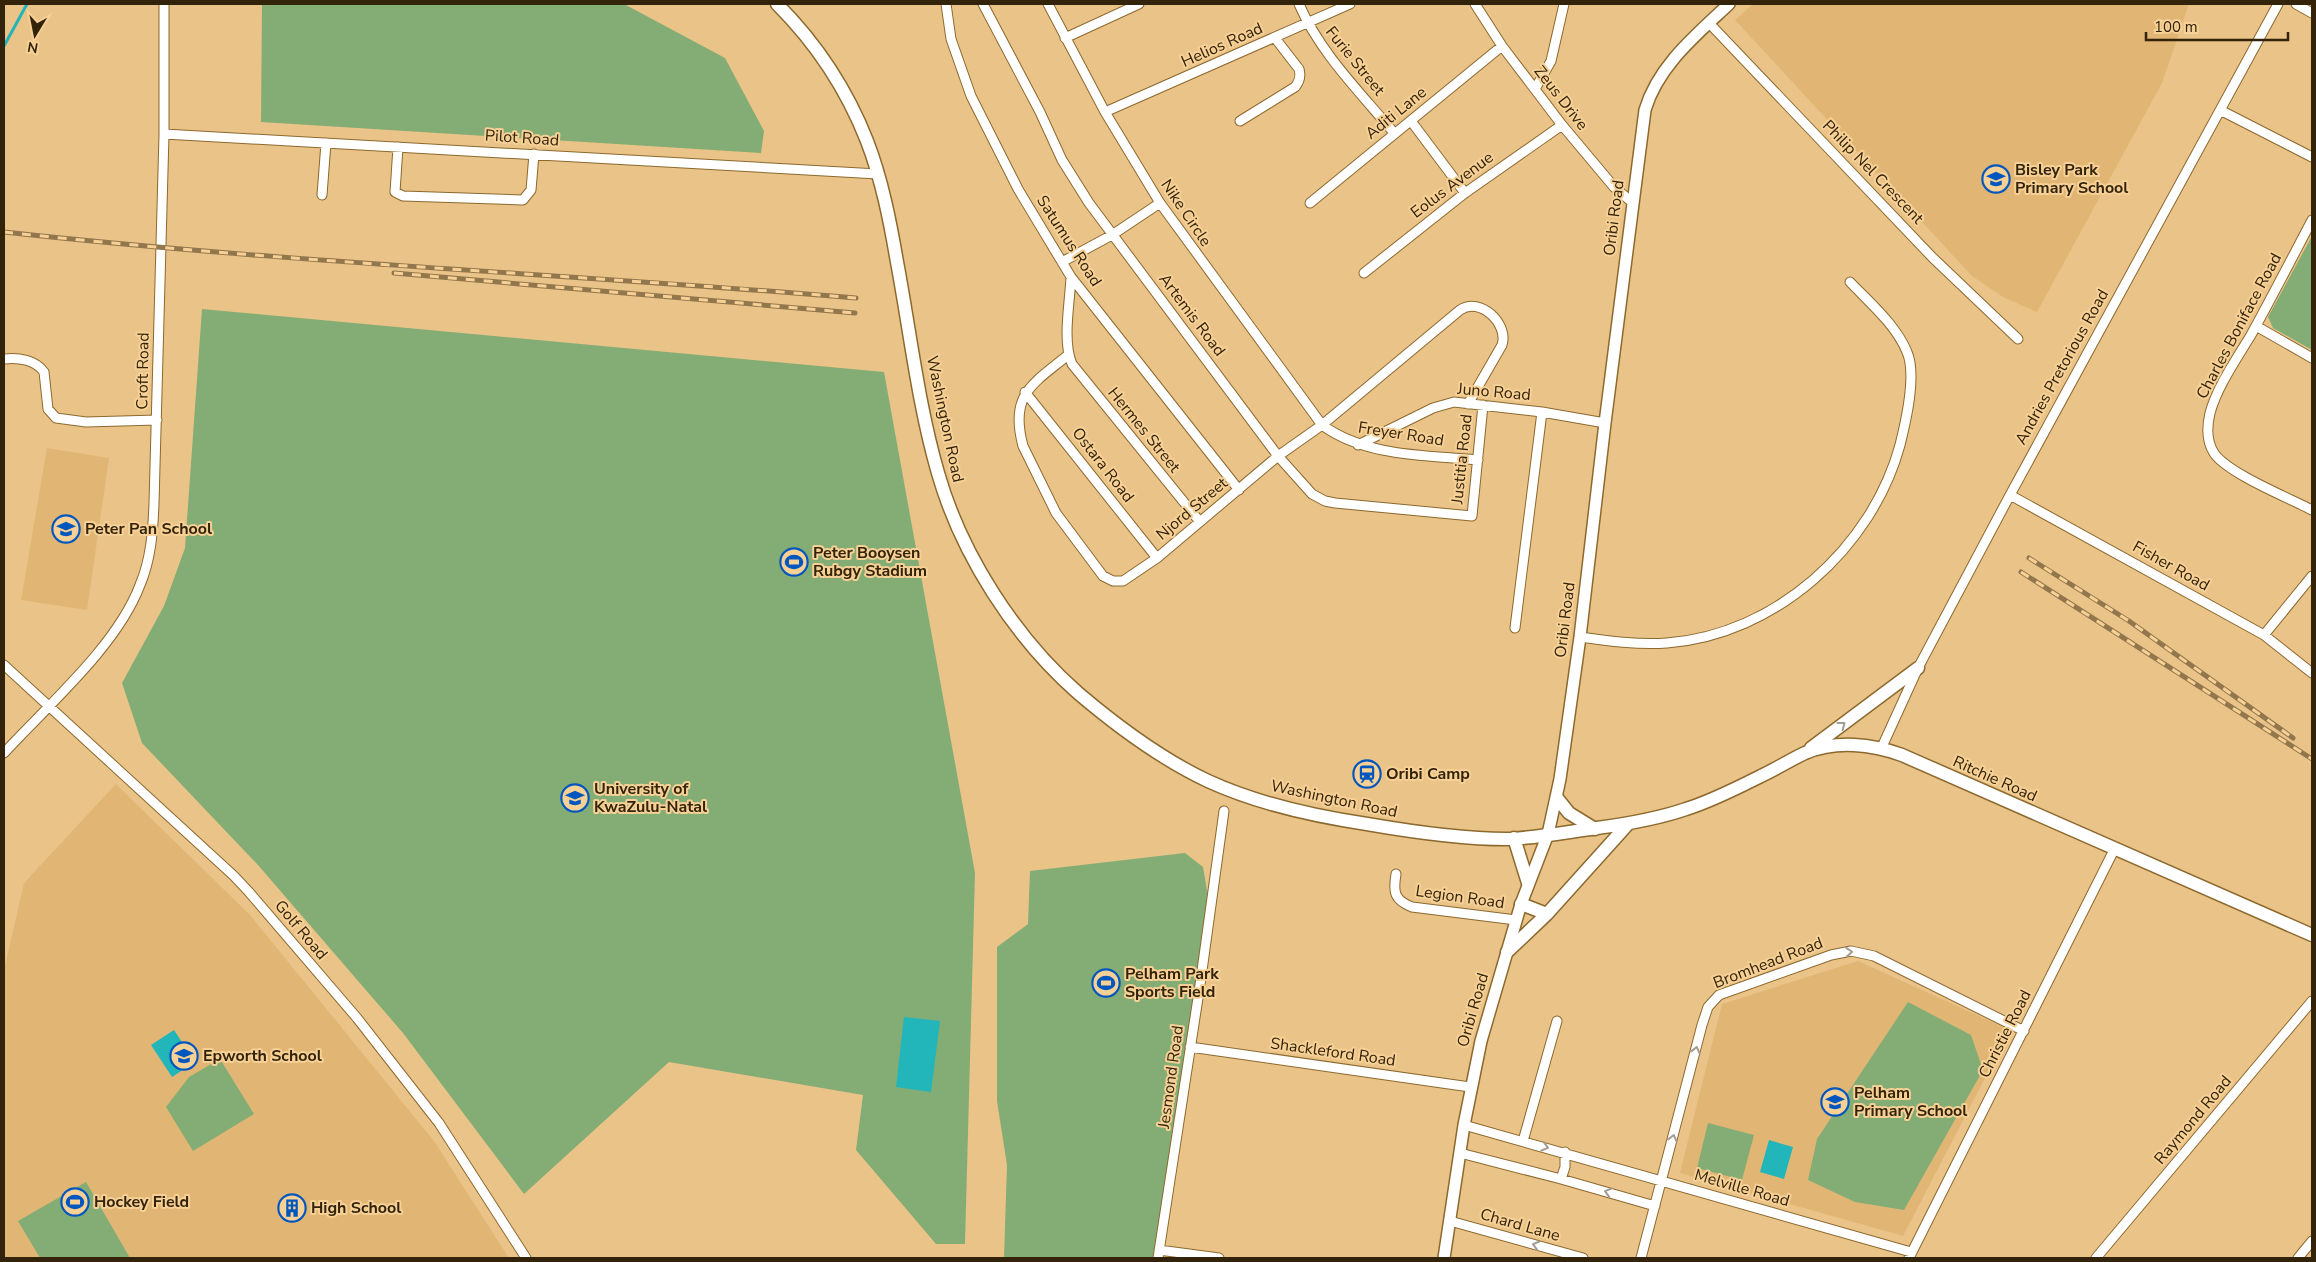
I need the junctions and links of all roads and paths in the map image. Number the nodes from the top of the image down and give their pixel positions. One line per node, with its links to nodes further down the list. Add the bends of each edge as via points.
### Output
1 (164, 4): 27 (street, Croft Road)
2 (777, 4): 32 (main road, Washington Road, via 806,36 837,81 860,126)
3 (946, 4): 40 (street, Satumus Road, via 951,39 971,96 1018,189)
4 (983, 4): 39 (street, Artemis Road, via 1062,160)
5 (1048, 4): 17 (street, Nike Circle)
6 (1139, 4): 17 (street)
7 (1298, 4): 15 (street, Furie Street)
8 (1350, 4): 15 (street, Helios Road)
9 (1475, 4): 19 (street, Zeus Drive)
10 (1564, 4): 20 (street, via 1552,60)
11 (1729, 4): 16 (street, Oribi Road)
12 (2278, 4): 21 (street, Andries Pretorious Road)
13 (2296, 4): 14 (street)
14 (2312, 13)
15 (1306, 22): 18 (street, Helios Road); 26 (street, Furie Street)
16 (1709, 23): 37 (street, Oribi Road, via 1671,62 1648,98); 45 (street, Philip Nel Crescent, via 1934,258)
17 (1065, 38): 22 (street, Nike Circle)
18 (1275, 38): 22 (street, Helios Road); 23 (street, via 1298,69 1299,82)
19 (1502, 46): 20 (street, Zeus Drive); 24 (street, Aditi Lane)
20 (1535, 89): 25 (street, Zeus Drive)
21 (2220, 110): 31 (street); 60 (street, Andries Pretorious Road)
22 (1105, 112): 35 (street, Nike Circle)
23 (1240, 121)
24 (1411, 121): 26 (street, Aditi Lane); 33 (street)
25 (1562, 125): 33 (street, Eolus Avenue); 37 (street, Zeus Drive, via 1614,187)
26 (1394, 133): 36 (street, Aditi Lane)
27 (164, 134): 28 (street, Pilot Road); 53 (street, Croft Road)
28 (326, 143): 29 (street, Pilot Road); 34 (street)
29 (398, 147): 30 (street, Pilot Road); 30 (street, via 396,192 403,196 523,200 531,190)
30 (534, 154): 32 (street, Pilot Road)
31 (2312, 157)
32 (878, 174): 82 (main road, Washington Road, via 932,449 946,498 958,528 996,595 1027,641 1050,666 1100,712 1143,743 1207,781 1238,793 1284,808 1345,821 1448,836)
33 (1465, 192): 41 (street, Eolus Avenue)
34 (322, 195)
35 (1160, 203): 39 (street); 55 (street, Nike Circle)
36 (1310, 203)
37 (1633, 203): 54 (street, Oribi Road)
38 (2312, 220): 44 (street, Charles Boniface Road)
39 (1112, 235): 40 (street); 57 (street, Artemis Road)
40 (1062, 262): 42 (street, Satumus Road)
41 (1364, 273)
42 (1072, 277): 46 (street); 59 (street, Satumus Road)
43 (1850, 282): 68 (street, via 1901,339 1911,370 1903,432 1893,470 1878,501 1856,533 1834,560 1791,596 1755,618 1723,631 1688,640 1648,644)
44 (2256, 326): 47 (street); 61 (street, Charles Boniface Road, via 2211,411 2208,440 2215,455 2240,474)
45 (2018, 339)
46 (1068, 355): 49 (street); 63 (street, Hermes Street, via 1078,372)
47 (2312, 358)
48 (4, 359): 53 (street, via 22,360 41,368 48,409 56,418 86,422)
49 (1025, 392): 64 (street, Ostara Road); 64 (street, Njord Street, via 1020,421 1023,446 1069,532 1103,576 1123,581)
50 (1468, 404): 51 (street, Juno Road); 55 (street, Njord Street, via 1505,336 1485,310 1474,305 1466,306); 56 (street, Juno Road, via 1444,404)
51 (1483, 405): 52 (street, Juno Road); 58 (street, Justitia Road)
52 (1542, 412): 54 (street, Juno Road); 66 (street)
53 (157, 420): 72 (street, Croft Road, via 152,537 140,585 104,644)
54 (1604, 423): 68 (street, Oribi Road)
55 (1322, 425): 56 (street, Freyer Road); 57 (street, Njord Street)
56 (1358, 445): 58 (street, Freyer Road)
57 (1278, 456): 59 (street, Njord Street); 62 (street, Artemis Road, via 1307,490 1326,501)
58 (1478, 460): 62 (street, Justitia Road)
59 (1239, 490): 63 (street, Njord Street)
60 (2010, 494): 67 (street, Fisher Road); 70 (street, Andries Pretorious Road)
61 (2312, 510)
62 (1472, 516)
63 (1200, 522): 64 (street, Njord Street)
64 (1158, 558)
65 (2312, 576): 67 (street)
66 (1515, 628)
67 (2264, 635): 71 (street, Fisher Road)
68 (1580, 637): 76 (street, Oribi Road)
69 (4, 665): 72 (street, Golf Road)
70 (1918, 668): 73 (street, Andries Pretorious Road); 75 (main road, one-way to 70)
71 (2312, 673)
72 (48, 706): 74 (street, Croft Road); 107 (street, Golf Road, via 249,892 357,1018 439,1123)
73 (1882, 749): 75 (main road, Ritchie Road, via 1853,744 1825,747); 83 (main road, Ritchie Road, via 1910,758)
74 (4, 753)
75 (1803, 754): 78 (main road, Ritchie Road, via 1707,801)
76 (1557, 798): 80 (main road, via 1568,812); 81 (street, Oribi Road)
77 (1224, 811): 94 (street, Jesmond Road)
78 (1660, 817): 79 (main road, Washington Road)
79 (1628, 824): 80 (main road, Washington Road); 87 (main road)
80 (1594, 828): 81 (main road, Washington Road)
81 (1548, 834): 82 (main road, Washington Road); 85 (street, Oribi Road)
82 (1514, 838): 85 (main road)
83 (2114, 850): 89 (main road, Ritchie Road); 93 (street, Christie Road)
84 (1396, 874): 88 (street, Legion Road, via 1395,896 1412,907)
85 (1528, 883): 86 (street, Oribi Road)
86 (1521, 904): 87 (main road); 88 (street, Oribi Road)
87 (1547, 914): 90 (main road)
88 (1516, 920): 90 (street, Oribi Road)
89 (2312, 935)
90 (1507, 952): 95 (street, Oribi Road)
91 (2312, 1001): 112 (street, Raymond Road)
92 (1557, 1021): 97 (street)
93 (2024, 1031): 101 (street, Bromhead Road, one-way to 93, via 1708,1007 1719,995 1733,989 1831,955 1863,952); 106 (street, Christie Road)
94 (1190, 1047): 95 (street, Shackleford Road); 105 (street, Jesmond Road)
95 (1470, 1087): 96 (street, Oribi Road)
96 (1464, 1125): 97 (street, Melville Road); 99 (street, Oribi Road)
97 (1523, 1141): 98 (street, Melville Road, one-way to 98)
98 (1565, 1152): 100 (street); 101 (street, Melville Road)
99 (1460, 1153): 100 (street); 103 (street, Oribi Road)
100 (1561, 1179): 102 (street, one-way to 100)
101 (1662, 1180): 102 (street, Bromhead Road); 106 (street, Melville Road)
102 (1655, 1206): 111 (street, Bromhead Road)
103 (1450, 1221): 109 (street, Oribi Road); 110 (street, Chard Lane, one-way to 103)
104 (2312, 1241): 113 (street)
105 (1158, 1254): 108 (street)
106 (1910, 1255)
107 (526, 1258)
108 (1219, 1258)
109 (1444, 1258)
110 (1583, 1258)
111 (1641, 1258)
112 (2096, 1258)
113 (2298, 1258)

